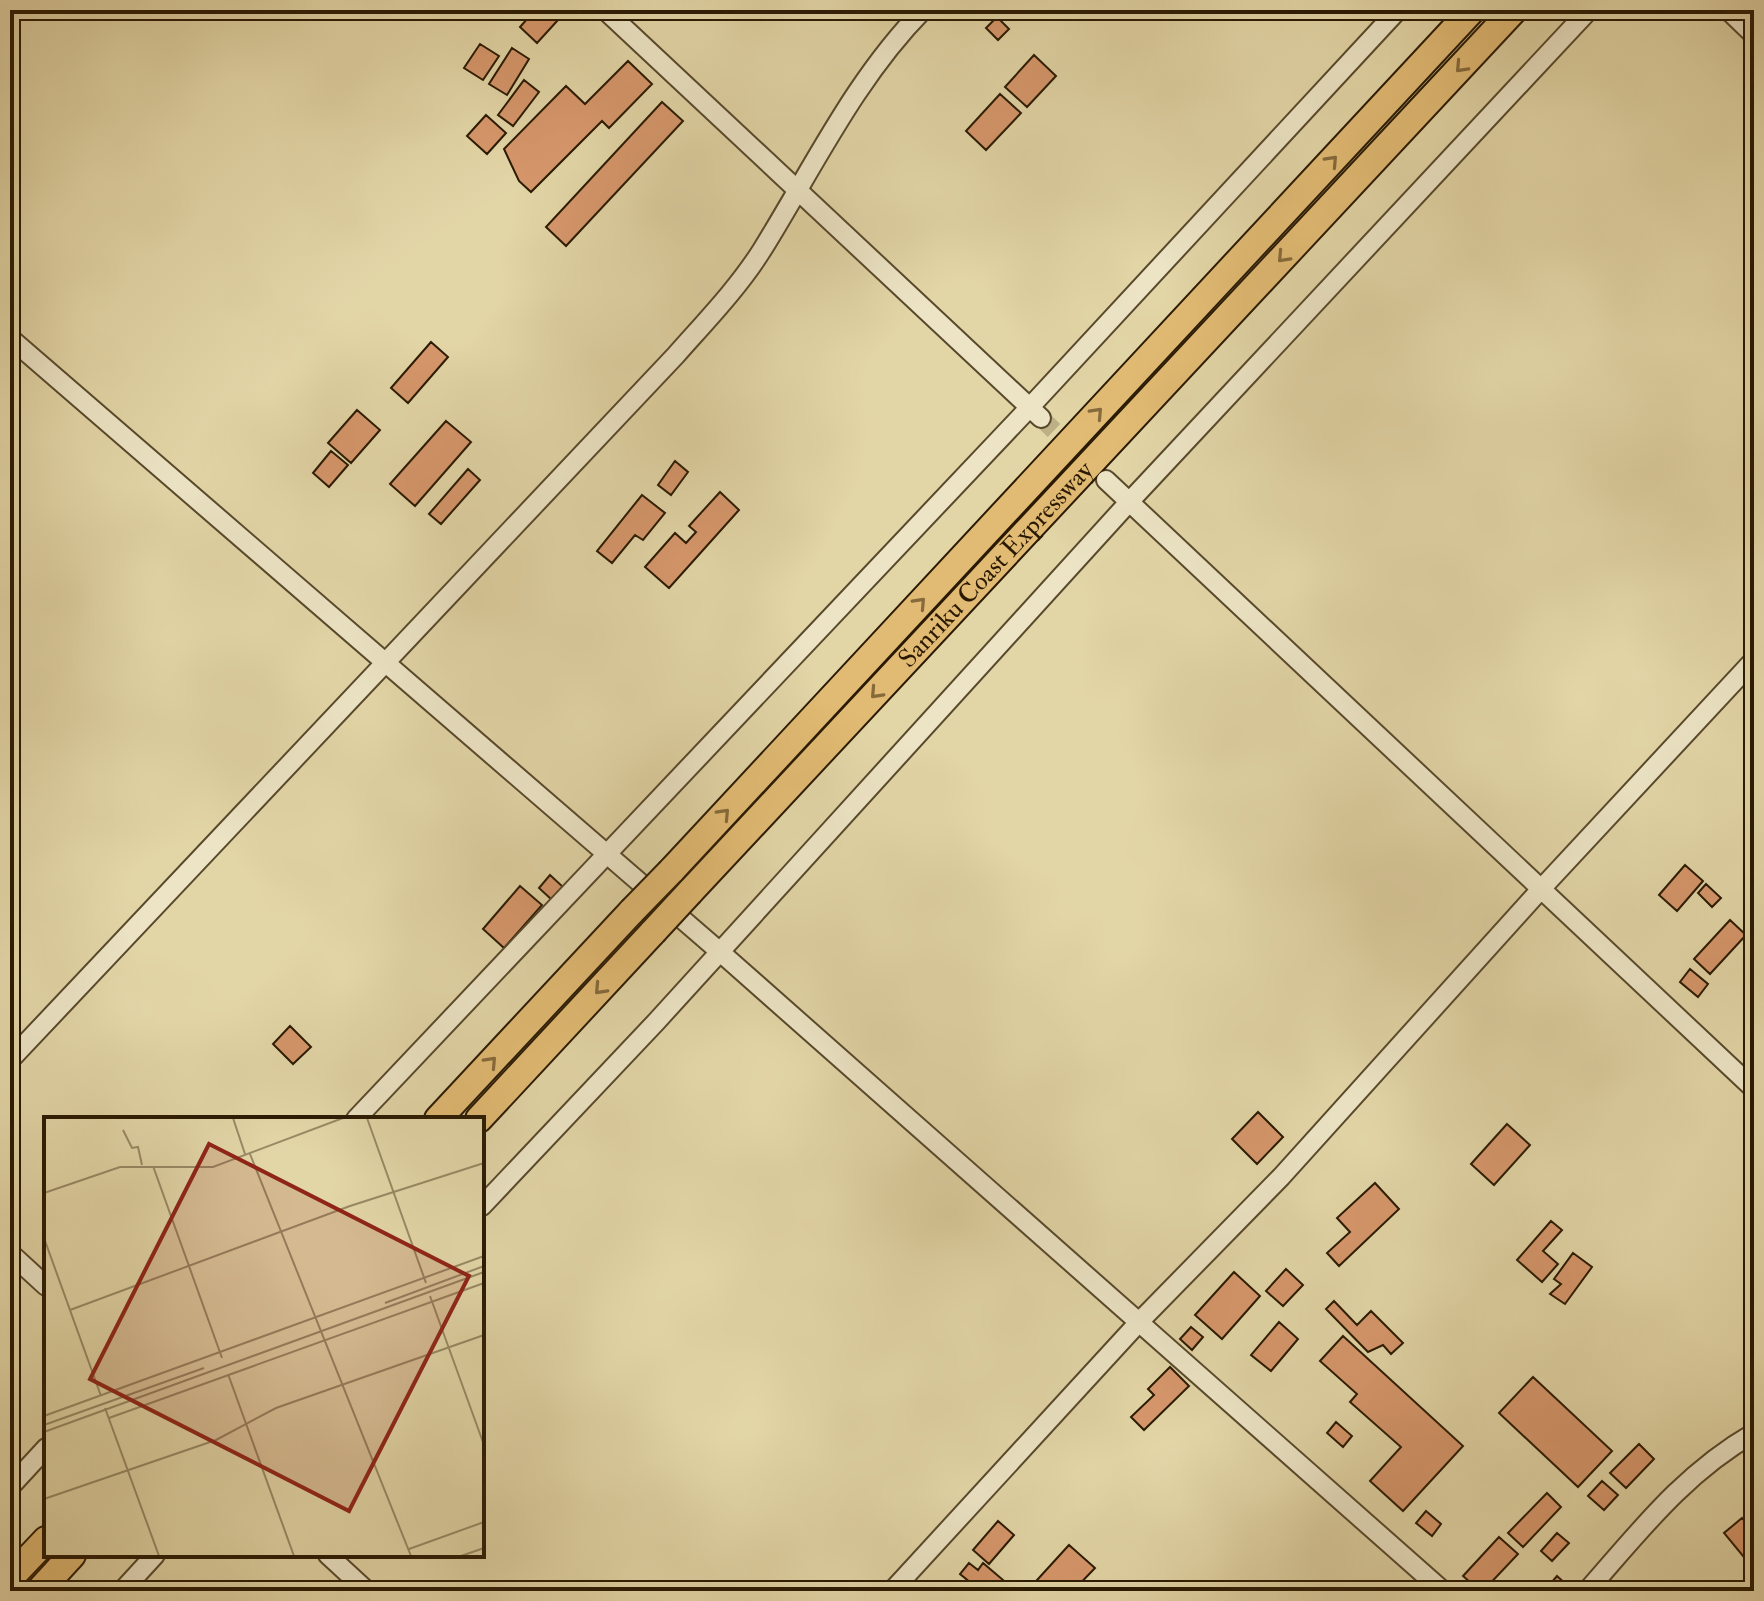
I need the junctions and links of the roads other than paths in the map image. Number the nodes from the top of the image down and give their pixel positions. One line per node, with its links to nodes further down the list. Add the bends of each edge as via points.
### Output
1 (605, 10): 9 (street)
2 (923, 10): 9 (street, via 875,66)
3 (1398, 10): 11 (street)
4 (1472, 10): 22 (highway, Sanriku Coast Expressway, one-way to 4, bridge)
5 (1514, 10): 23 (highway, Sanriku Coast Expressway, one-way to 23, bridge)
6 (1589, 10): 13 (street)
7 (1728, 10): 8 (street)
8 (1754, 35)
9 (797, 190): 11 (street); 15 (street, via 720,305)
10 (10, 338): 15 (street)
11 (1035, 412): 16 (street)
12 (1106, 480): 13 (street)
13 (1130, 501): 17 (street); 18 (street)
14 (1754, 660): 17 (street)
15 (385, 662): 16 (street); 19 (street)
16 (607, 854): 18 (street); 21 (street)
17 (1541, 889): 20 (street); 27 (street, via 1281,1177)
18 (719, 951): 24 (street); 27 (street)
19 (10, 1060)
20 (1754, 1089)
21 (358, 1117)
22 (440, 1117)
23 (481, 1117)
24 (484, 1204)
25 (10, 1253): 26 (street)
26 (44, 1284)
27 (1140, 1321): 39 (street); 40 (street)
28 (1754, 1433): 41 (street, via 1681,1485)
29 (44, 1450): 30 (street)
30 (10, 1487)
31 (44, 1542): 35 (highway)
32 (70, 1557): 36 (highway)
33 (153, 1557): 37 (street)
34 (330, 1557): 38 (street)
35 (10, 1578)
36 (39, 1591)
37 (122, 1591)
38 (367, 1591)
39 (892, 1591)
40 (1443, 1591)
41 (1587, 1591)

